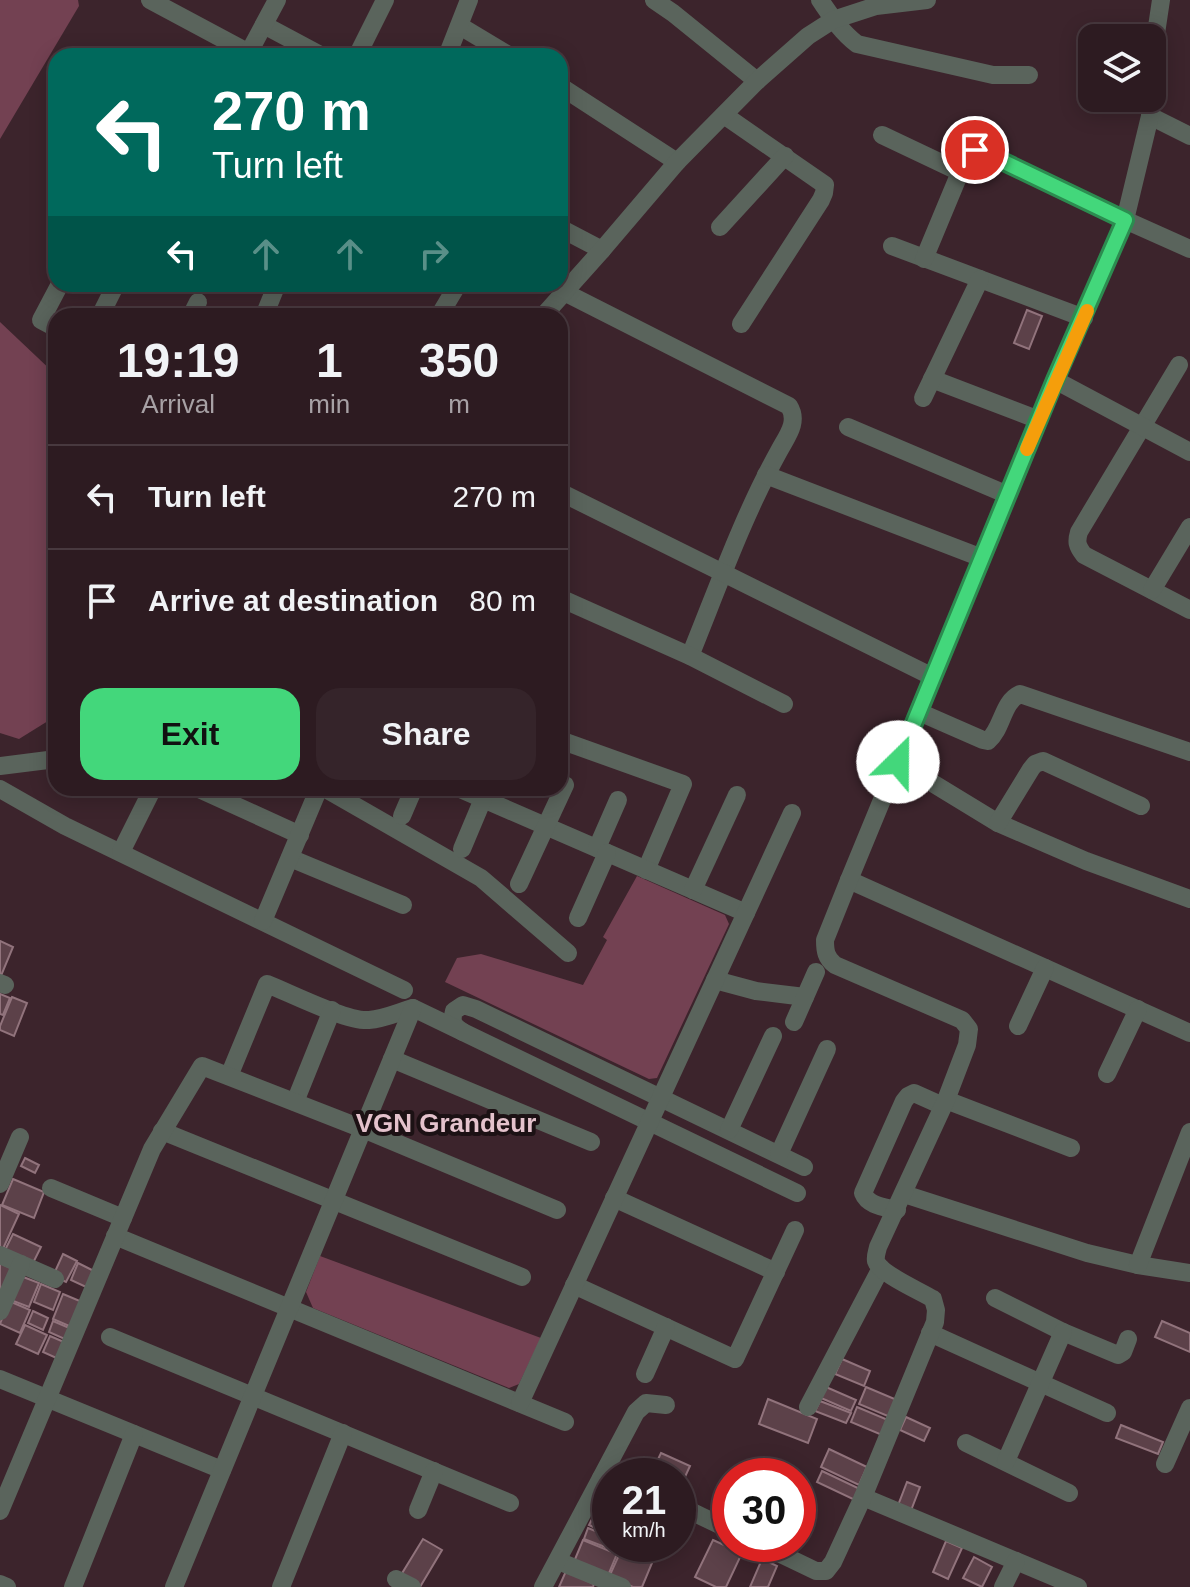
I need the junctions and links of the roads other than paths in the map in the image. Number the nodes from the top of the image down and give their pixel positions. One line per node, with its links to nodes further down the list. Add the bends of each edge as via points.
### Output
1 (150, 0): 14 (street)
2 (277, 0): 12 (street)
3 (385, 0): 17 (street)
4 (469, 0): 13 (street)
5 (654, 0): 9 (street)
6 (820, 0): 10 (street)
7 (927, 0): 10 (street, via 876,6)
8 (1161, 0): 11 (street)
9 (677, 6): 21 (street)
10 (833, 20): 20 (street, via 857,44 993,75); 21 (street)
11 (1157, 24)
12 (264, 25): 15 (street); 16 (street)
13 (460, 26): 18 (street); 19 (street)
14 (236, 48)
15 (252, 48)
16 (307, 48)
17 (361, 48)
18 (450, 48)
19 (497, 48)
20 (1029, 75)
21 (757, 81): 25 (street)
22 (568, 91): 29 (street)
23 (1150, 112): 31 (street)
24 (1158, 112): 27 (street)
25 (724, 115): 28 (street); 29 (street)
26 (882, 135): 30 (street)
27 (1190, 136)
28 (785, 156): 32 (street); 45 (street, via 821,180 824,193)
29 (677, 162): 36 (street)
30 (960, 172): 31 (street, via 969,153 979,150); 37 (street)
31 (1125, 220): 35 (street); 43 (street)
32 (720, 227)
33 (568, 232): 36 (street)
34 (892, 246): 37 (street)
35 (1190, 249)
36 (602, 250): 39 (street)
37 (924, 259): 38 (street)
38 (980, 279): 43 (street); 47 (street)
39 (568, 288)
40 (56, 292): 44 (street, via 41,320)
41 (564, 292): 42 (street); 54 (street, via 789,406 794,421)
42 (550, 308)
43 (1084, 318): 48 (street)
44 (48, 324)
45 (741, 324)
46 (1179, 365): 51 (street)
47 (932, 379): 49 (street); 50 (street)
48 (1055, 380): 50 (street); 51 (street)
49 (923, 398)
50 (1039, 420): 55 (street)
51 (1142, 426): 53 (street); 60 (street, via 1079,532 1077,546 1084,555)
52 (848, 427): 55 (street)
53 (1190, 452)
54 (766, 475): 58 (street); 59 (street)
55 (1008, 495): 58 (street)
56 (568, 496): 59 (street)
57 (1190, 527): 60 (street)
58 (982, 558): 64 (street)
59 (723, 572): 63 (street); 64 (street)
60 (1152, 590): 62 (street)
61 (568, 602): 63 (street)
62 (1190, 610)
63 (690, 656): 65 (street)
64 (933, 677): 66 (street)
65 (784, 704)
66 (919, 712): 68 (street, via 988,741 1010,700 1020,694); 70 (street)
67 (568, 743): 92 (street, via 683,784)
68 (1190, 752)
69 (48, 760): 71 (street)
70 (898, 762): 85 (street); 93 (street)
71 (0, 766)
72 (0, 789): 90 (street)
73 (737, 795): 95 (street)
74 (149, 796): 90 (street)
75 (215, 796): 87 (street)
76 (318, 796): 87 (street)
77 (336, 796): 101 (street, via 481,878)
78 (411, 796): 84 (street)
79 (560, 796): 86 (street)
80 (496, 798): 86 (street); 88 (street)
81 (618, 800): 89 (street)
82 (1141, 806): 85 (street, via 1043,761 1031,769)
83 (792, 813): 98 (street)
84 (402, 816)
85 (998, 823): 96 (street, via 1086,861)
86 (546, 826): 89 (street); 94 (street)
87 (300, 835): 91 (street)
88 (462, 849)
89 (602, 851): 92 (street); 99 (street)
90 (121, 852): 100 (street)
91 (290, 858): 97 (street); 100 (street)
92 (646, 870): 95 (street)
93 (849, 880): 102 (street); 121 (street, via 825,940 827,956 835,965 962,1020 969,1029)
94 (519, 884)
95 (693, 890): 98 (street)
96 (1189, 896)
97 (403, 905)
98 (746, 913): 104 (street)
99 (578, 918)
100 (263, 921): 105 (street)
101 (568, 953)
102 (1045, 968): 108 (street); 111 (street)
103 (816, 972): 106 (street)
104 (715, 980): 106 (street); 119 (street)
105 (404, 990)
106 (805, 997): 110 (street)
107 (413, 1008): 109 (street, via 373,1020); 112 (street); 116 (street)
108 (1138, 1009): 113 (street); 117 (street)
109 (332, 1010): 118 (street, via 267,984); 120 (street)
110 (794, 1022)
111 (1018, 1026)
112 (463, 1032): 119 (street, via 452,1021 454,1011 463,1005); 122 (street)
113 (1190, 1033)
114 (773, 1036): 124 (street)
115 (827, 1049): 130 (street)
116 (392, 1059): 123 (street); 128 (street)
117 (1107, 1074)
118 (229, 1076): 120 (street); 125 (street, via 202,1066)
119 (661, 1097): 122 (street); 124 (street)
120 (295, 1102): 123 (street)
121 (945, 1103): 129 (street); 137 (street); 137 (street, via 914,1093 904,1101 863,1193 870,1202)
122 (649, 1121): 134 (street); 135 (street)
123 (363, 1129): 136 (street); 138 (street)
124 (729, 1130): 130 (street)
125 (162, 1131): 136 (street); 139 (street)
126 (1190, 1132): 144 (street)
127 (20, 1137): 132 (street)
128 (591, 1142)
129 (1071, 1148)
130 (779, 1154): 131 (street)
131 (804, 1167)
132 (0, 1184)
133 (51, 1188): 139 (street)
134 (797, 1193)
135 (614, 1198): 146 (street); 150 (street)
136 (333, 1201): 148 (street); 152 (street)
137 (900, 1202): 144 (street); 145 (street, via 878,1247)
138 (557, 1210)
139 (123, 1218): 141 (street)
140 (795, 1230): 146 (street)
141 (115, 1236): 152 (street); 163 (street)
142 (0, 1255): 143 (street)
143 (21, 1264): 149 (street); 153 (street)
144 (1138, 1265): 147 (street)
145 (881, 1268): 156 (street, via 933,1299); 166 (street)
146 (776, 1272): 154 (street, via 735,1359)
147 (1190, 1273)
148 (522, 1277)
149 (55, 1279)
150 (574, 1285): 154 (street); 164 (street)
151 (995, 1298): 155 (street)
152 (289, 1308): 162 (street); 164 (street)
153 (0, 1311)
154 (666, 1327): 159 (street)
155 (1063, 1332): 158 (street, via 1118,1355); 161 (street)
156 (930, 1333): 161 (street); 180 (street)
157 (110, 1337): 162 (street)
158 (1128, 1339)
159 (645, 1374)
160 (0, 1379): 163 (street)
161 (1040, 1383): 168 (street); 174 (street)
162 (252, 1396): 170 (street); 176 (street)
163 (47, 1398): 171 (street); 178 (street)
164 (520, 1403): 169 (street)
165 (666, 1405): 173 (street, via 646,1403 636,1412)
166 (808, 1407)
167 (1190, 1408): 175 (street)
168 (1107, 1413)
169 (565, 1422)
170 (343, 1433): 177 (street); 193 (street)
171 (134, 1434): 176 (street); 191 (street)
172 (966, 1443): 174 (street)
173 (618, 1458)
174 (1006, 1461): 179 (street)
175 (1165, 1464)
176 (222, 1470): 192 (street)
177 (434, 1471): 181 (street); 183 (street)
178 (5, 1484): 184 (street)
179 (1069, 1493)
180 (863, 1497): 186 (street); 188 (street)
181 (510, 1503)
182 (592, 1506): 185 (street)
183 (418, 1510)
184 (0, 1511)
185 (558, 1561): 194 (street); 195 (street)
186 (1016, 1561): 196 (street); 197 (street)
187 (797, 1562): 188 (street)
188 (822, 1579)
189 (0, 1584): 190 (street)
190 (7, 1587)
191 (73, 1587)
192 (174, 1587)
193 (281, 1587)
194 (543, 1587)
195 (622, 1587)
196 (1003, 1587)
197 (1078, 1587)

